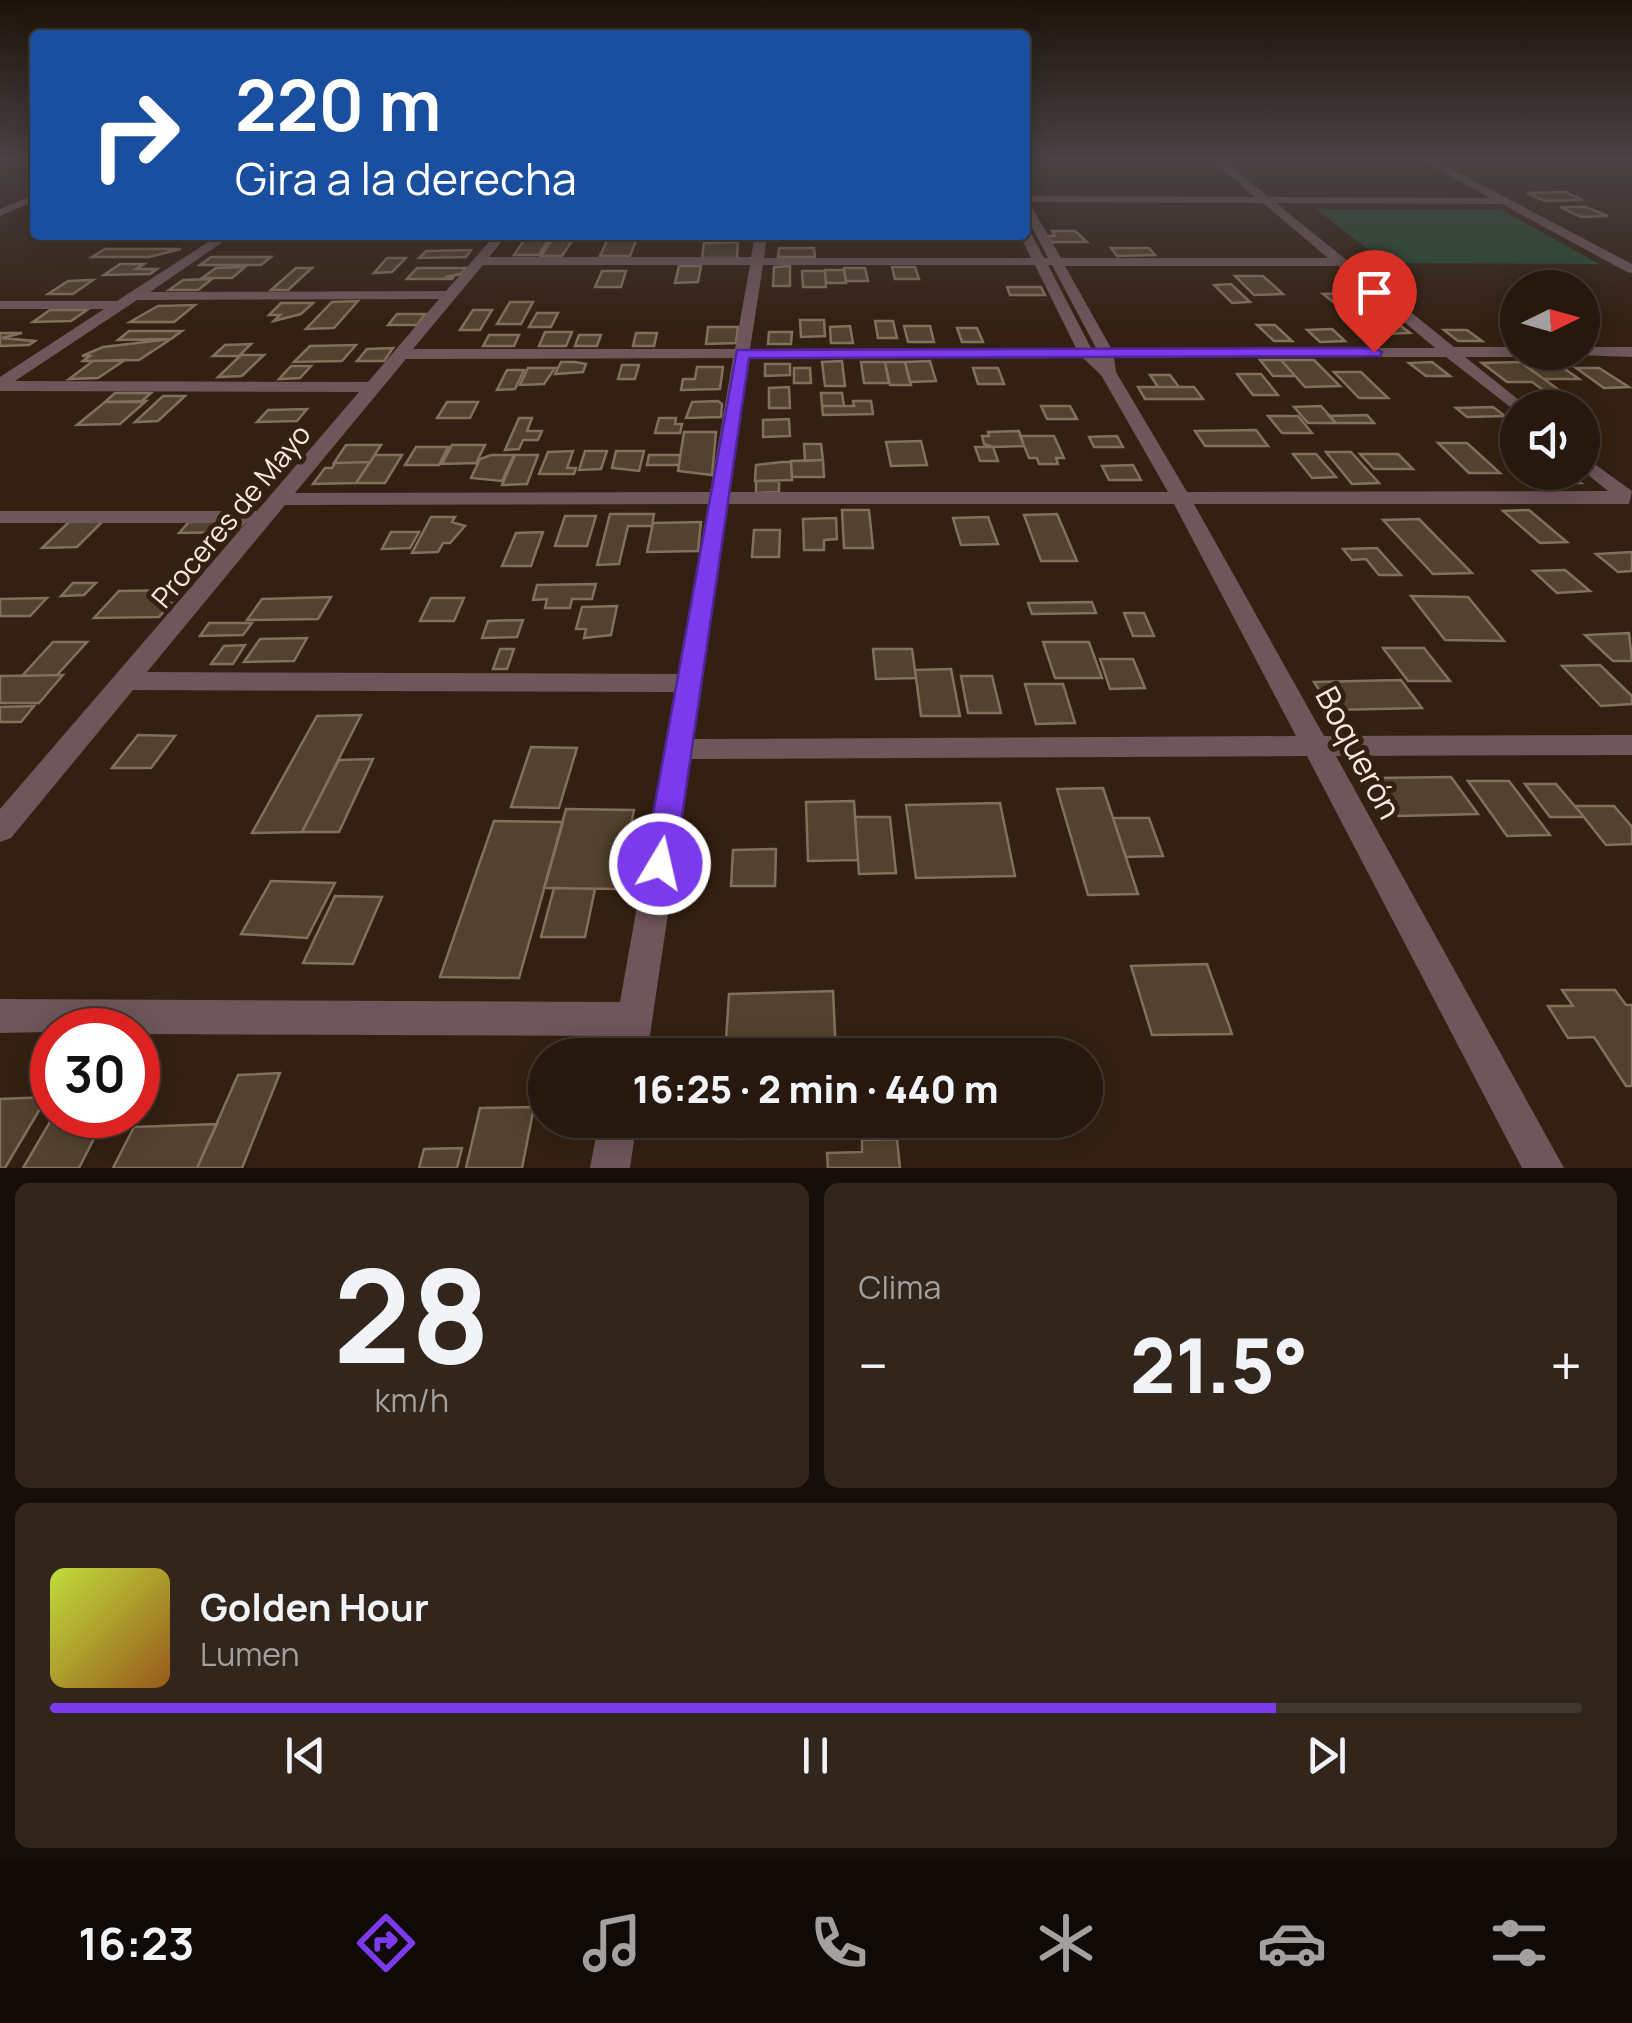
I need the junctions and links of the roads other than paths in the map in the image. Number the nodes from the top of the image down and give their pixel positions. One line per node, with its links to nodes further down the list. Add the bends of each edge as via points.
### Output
1 (1031, 215): 11 (street, Boquerón)
2 (1284, 215): 12 (street)
3 (1530, 215): 13 (street)
4 (219, 240): 15 (street)
5 (497, 240): 8 (street, Proceres de Mayo)
6 (760, 240): 9 (street)
7 (1029, 240): 10 (street, Boquerón)
8 (479, 261): 9 (street); 14 (street, Proceres de Mayo)
9 (757, 262): 10 (street); 21 (street)
10 (1040, 262): 11 (street); 23 (street, Boquerón)
11 (1056, 262): 12 (street); 23 (street, Boquerón)
12 (1341, 262): 17 (street)
13 (1632, 268)
14 (450, 296): 15 (street); 22 (street, Proceres de Mayo)
15 (128, 300): 16 (street); 24 (street)
16 (0, 305)
17 (1451, 352): 18 (street); 23 (street); 26 (street)
18 (1500, 352)
19 (1600, 352): 20 (street)
20 (1632, 352)
21 (742, 353): 22 (street); 23 (street); 28 (street)
22 (402, 354): 25 (street, Proceres de Mayo)
23 (1100, 360): 29 (street, Boquerón)
24 (0, 385): 25 (street)
25 (374, 387): 31 (street, Proceres de Mayo)
26 (1500, 393)
27 (1600, 474): 30 (street)
28 (718, 498): 29 (street); 31 (street); 35 (street)
29 (1181, 498): 30 (street); 37 (street, Boquerón)
30 (1630, 498)
31 (282, 499): 33 (street, Proceres de Mayo)
32 (0, 517): 33 (street)
33 (267, 517): 34 (street, Proceres de Mayo)
34 (127, 682): 35 (street); 39 (street, Proceres de Mayo)
35 (688, 683): 38 (street)
36 (1632, 745): 37 (street)
37 (1315, 746): 38 (street); 45 (street, Boquerón)
38 (678, 749): 41 (street)
39 (0, 830)
40 (0, 1016): 41 (street)
41 (634, 1018): 42 (street)
42 (631, 1038)
43 (615, 1138): 44 (street)
44 (610, 1168)
45 (1544, 1168)

